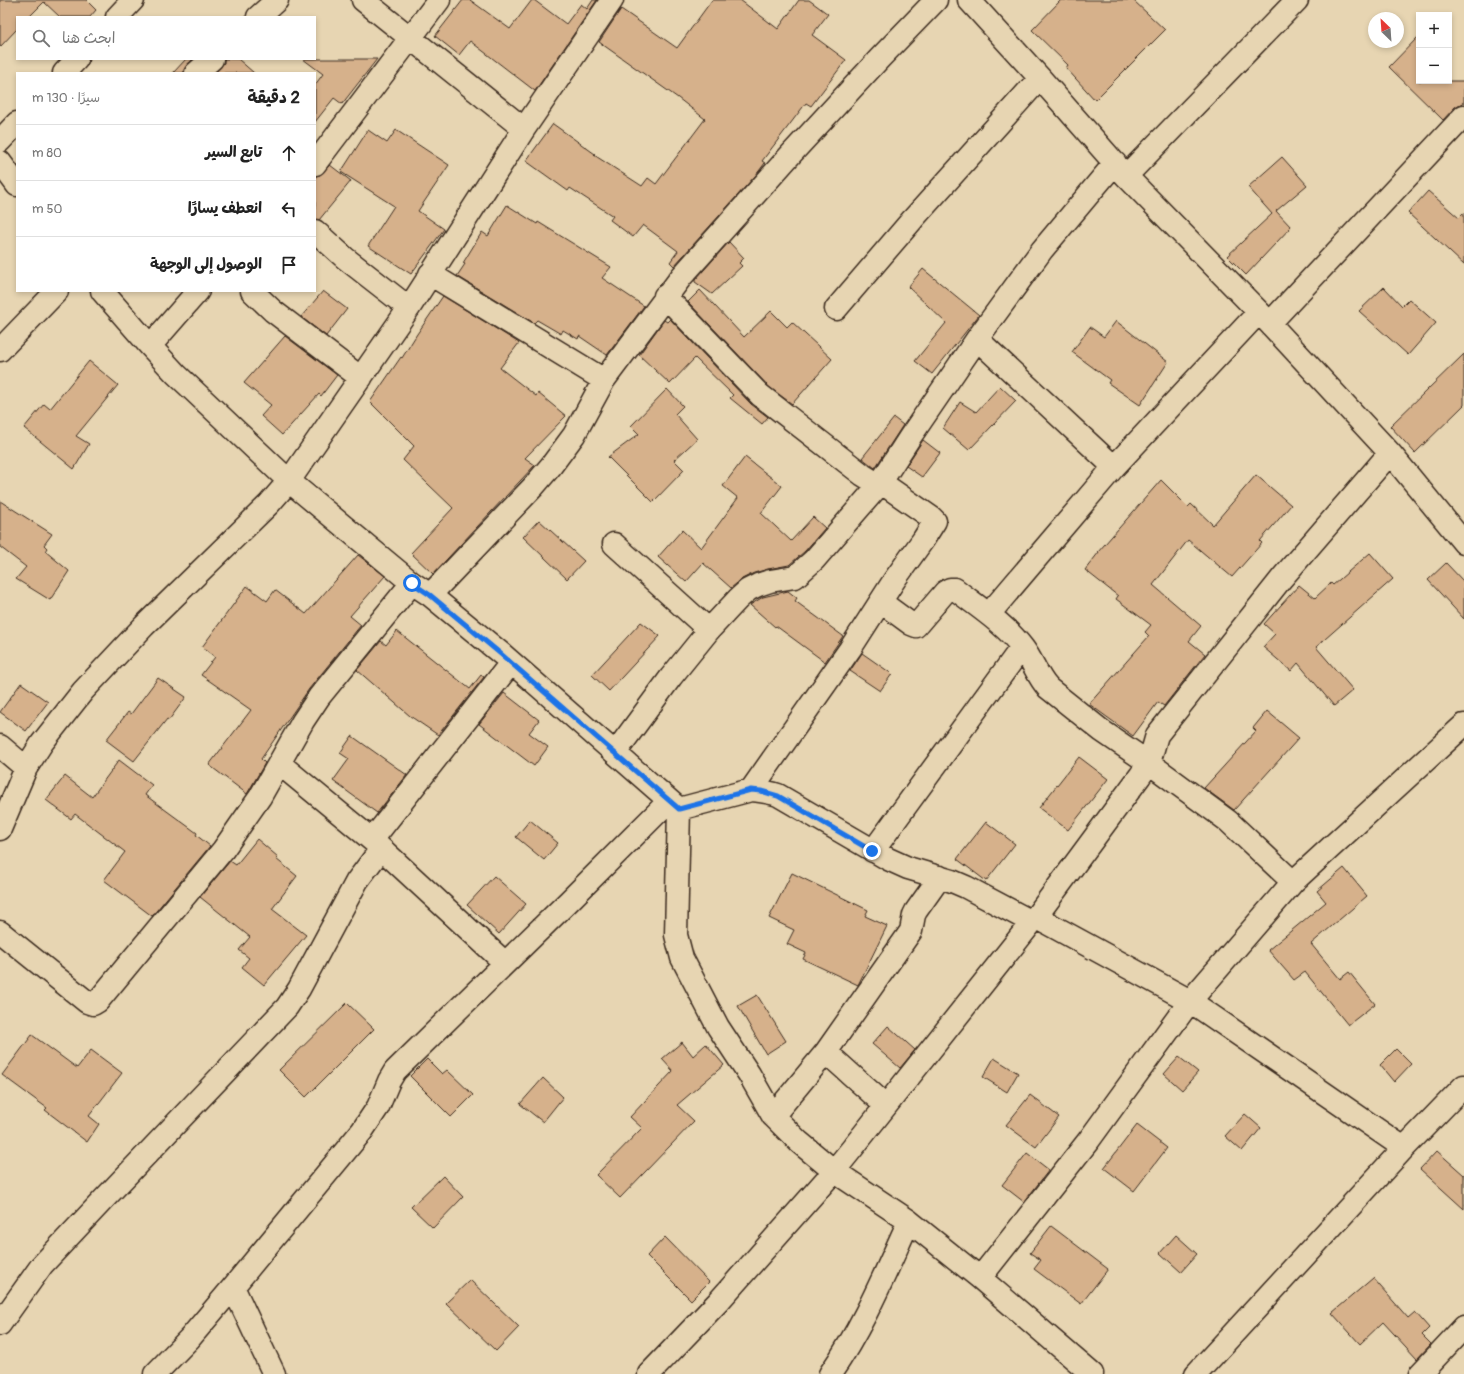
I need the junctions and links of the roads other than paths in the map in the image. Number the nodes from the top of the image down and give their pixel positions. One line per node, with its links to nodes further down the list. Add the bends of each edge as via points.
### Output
1 (133, 0): 9 (street)
2 (277, 0): 10 (street)
3 (363, 0): 11 (street)
4 (440, 0): 11 (street)
5 (612, 0): 19 (street)
6 (936, 0): 29 (street, via 793,152)
7 (968, 0): 16 (street)
8 (1297, 0): 22 (street)
9 (118, 16)
10 (259, 16)
11 (411, 38): 19 (street); 21 (street)
12 (76, 60): 14 (street)
13 (211, 60): 15 (street)
14 (65, 72)
15 (197, 72)
16 (1040, 78): 22 (street); 31 (street)
17 (1464, 116): 32 (street)
18 (16, 124): 20 (street)
19 (524, 129): 24 (street)
20 (0, 141)
21 (316, 163)
22 (1120, 169): 32 (street); 33 (street, via 1042,250)
23 (316, 232): 30 (street)
24 (430, 274): 30 (street); 37 (street)
25 (56, 292): 35 (street)
26 (103, 292): 34 (street)
27 (197, 292): 34 (street)
28 (253, 292): 36 (street, via 273,311)
29 (665, 296): 37 (street); 41 (street, via 760,395)
30 (409, 308): 36 (street)
31 (836, 309)
32 (1264, 317): 38 (street); 39 (street)
33 (977, 339): 39 (street); 41 (street)
34 (150, 346): 40 (street)
35 (0, 350)
36 (361, 378): 40 (street)
37 (604, 380): 45 (street, via 574,435 551,466)
38 (1390, 453): 42 (street); 54 (street, via 1282,578 1157,735)
39 (1114, 467): 47 (street)
40 (289, 481): 44 (street); 56 (street, via 269,504 110,661 42,743)
41 (879, 485): 46 (street, via 889,488 934,521); 48 (street, via 814,560 795,577 770,581 748,590)
42 (1464, 543)
43 (614, 544): 48 (street)
44 (412, 583): 45 (street); 55 (street, via 319,697)
45 (430, 595): 50 (street)
46 (880, 602): 47 (street, via 916,626 945,592 955,589); 57 (street, via 846,656)
47 (988, 614): 49 (street)
48 (709, 630): 53 (street)
49 (1022, 647): 54 (street, via 1048,688 1102,731); 61 (street)
50 (510, 663): 53 (street); 60 (street)
51 (1464, 725): 63 (street)
52 (0, 746): 56 (street)
53 (615, 753): 58 (street)
54 (1149, 763): 63 (street, via 1228,821); 64 (street)
55 (280, 764): 60 (street); 65 (street, via 223,850 93,1004 87,1002)
56 (26, 768): 59 (street)
57 (751, 790): 58 (street); 61 (street, via 778,796)
58 (674, 805): 66 (street); 71 (street, via 676,935 682,958 718,1027)
59 (0, 829)
60 (376, 845): 66 (street); 77 (street, via 300,989 287,1007 42,1265)
61 (872, 851): 62 (street, via 908,868)
62 (940, 877): 64 (street); 68 (street, via 916,911 911,931)
63 (1293, 882): 67 (street)
64 (1034, 919): 67 (street); 70 (street)
65 (0, 932)
66 (505, 962): 76 (street, via 395,1070 378,1107 362,1131)
67 (1190, 1001): 72 (street); 75 (street, via 1089,1140)
68 (826, 1052): 70 (street); 71 (street)
69 (1464, 1086): 72 (street)
70 (886, 1106): 73 (street)
71 (773, 1116): 73 (street)
72 (1404, 1148): 84 (street)
73 (834, 1171): 74 (street); 81 (street, via 718,1302)
74 (909, 1221): 75 (street); 82 (street, via 845,1353)
75 (980, 1278): 83 (street)
76 (233, 1287): 79 (street, via 190,1338); 80 (street)
77 (0, 1324)
78 (1464, 1327): 85 (street)
79 (155, 1374)
80 (274, 1374)
81 (649, 1374)
82 (830, 1374)
83 (1092, 1374)
84 (1196, 1374)
85 (1420, 1374)

